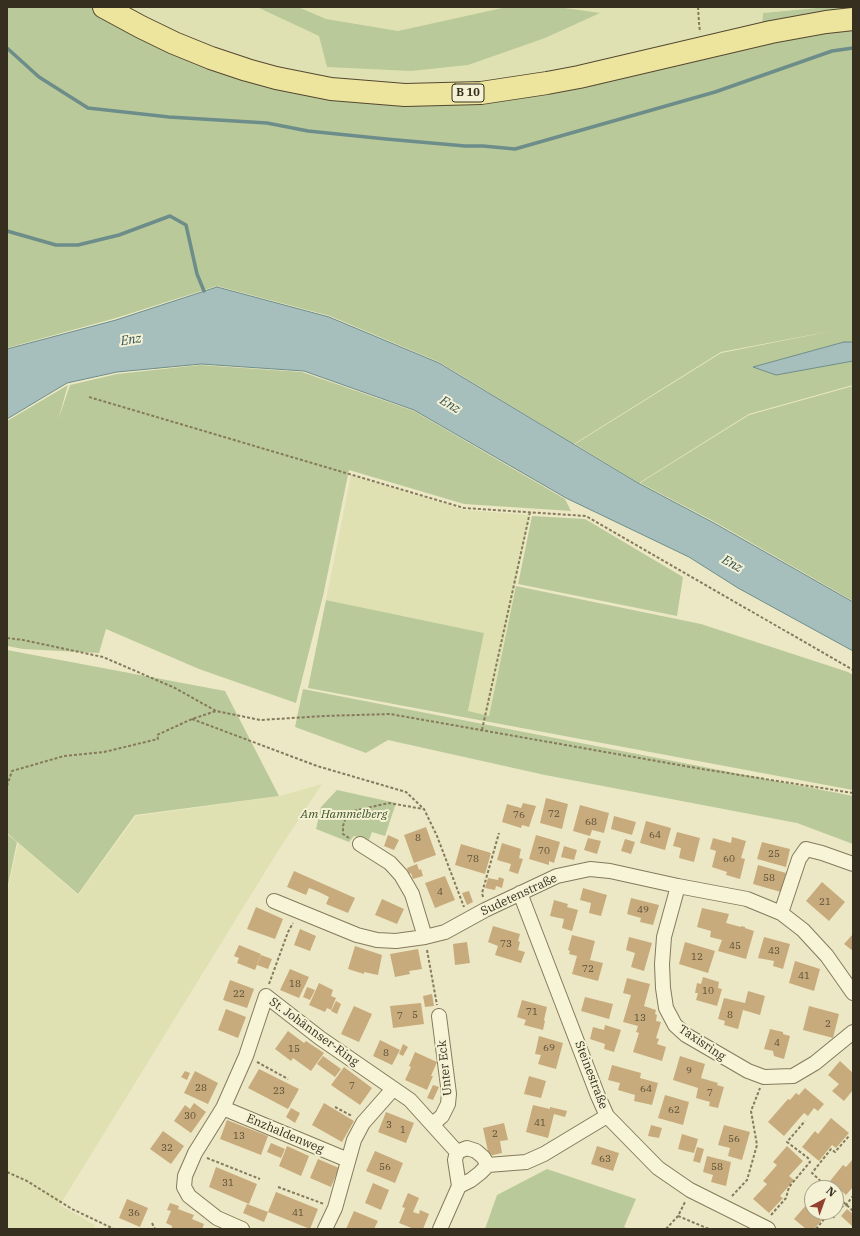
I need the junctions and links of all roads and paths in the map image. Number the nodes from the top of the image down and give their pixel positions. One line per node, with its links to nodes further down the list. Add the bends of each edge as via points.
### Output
1 (104, 7): 4 (main road, B 10, via 174,43 247,70 331,89 405,95 481,93 514,89 579,77)
2 (698, 7): 4 (path)
3 (853, 19): 4 (main road, B 10, via 771,32)
4 (703, 47)
5 (89, 397): 6 (path, via 464,508)
6 (530, 512): 8 (path, via 586,516); 11 (path)
7 (7, 638): 9 (path, via 103,657 175,688)
8 (853, 670)
9 (216, 711): 10 (path); 11 (path, via 260,720 390,714)
10 (192, 719): 12 (path, via 156,735 158,740 104,752 64,756 12,771); 14 (path, via 317,766 406,792)
11 (482, 730): 13 (path)
12 (7, 786)
13 (853, 793)
14 (424, 809): 16 (path, via 389,803 353,811 346,817 343,834); 23 (path)
15 (499, 833): 21 (path, via 482,893)
16 (360, 844): 25 (street, via 390,863 400,875 412,894)
17 (853, 864): 22 (street, via 806,849 799,859)
18 (678, 886): 19 (street, Sudetenstraße, via 590,869 557,876); 22 (street, Sudetenstraße, via 747,899); 31 (street, Taxisring, via 664,937 662,964 666,1008 675,1025 686,1035 748,1071)
19 (520, 893): 21 (street, Sudetenstraße); 36 (street, Steinestraße)
20 (274, 901): 25 (street, Sudetenstraße, via 357,935 377,940 396,941)
21 (485, 910): 23 (street, Sudetenstraße)
22 (781, 913): 27 (street, Sudetenstraße, via 828,956)
23 (469, 919): 25 (street, Sudetenstraße, via 445,932)
24 (288, 932): 26 (path)
25 (425, 937): 28 (path)
26 (268, 986)
27 (853, 992)
28 (439, 1016): 39 (street, Unter Eck, via 449,1094 448,1104 442,1116)
29 (853, 1032): 31 (street, Taxisring, via 815,1063 793,1076)
30 (246, 1056): 32 (path); 33 (street, St. Johännser-Ring, via 266,996); 35 (street, St. Johännser-Ring)
31 (764, 1077): 53 (path, via 750,1111 757,1145 747,1180)
32 (288, 1079)
33 (393, 1089): 38 (street); 39 (street, St. Johännser-Ring, via 410,1100)
34 (335, 1107): 38 (path)
35 (223, 1108): 42 (street, St. Johännser-Ring); 43 (street, Enzhaldenweg)
36 (607, 1116): 44 (street, via 526,1162); 50 (street, Steinestraße, via 658,1168)
37 (805, 1121): 59 (path, via 787,1142 808,1158 810,1164 789,1187 786,1198)
38 (363, 1123): 43 (street)
39 (433, 1124): 41 (street)
40 (849, 1136): 47 (path, via 835,1152 831,1149 812,1173)
41 (456, 1152): 44 (street, via 467,1148 476,1151); 48 (street)
42 (195, 1153): 46 (path); 62 (street, St. Johännser-Ring, via 185,1176 184,1187 189,1196 217,1218)
43 (348, 1160): 54 (street)
44 (488, 1165): 48 (street, via 471,1180)
45 (7, 1172): 60 (path, via 27,1181 72,1209)
46 (260, 1179)
47 (819, 1180)
48 (459, 1186): 64 (street)
49 (278, 1187): 54 (path)
50 (690, 1190): 53 (street, Steinestraße); 56 (path)
51 (853, 1196): 52 (path)
52 (846, 1205): 55 (path)
53 (723, 1206): 59 (street, Steinestraße)
54 (334, 1208): 63 (street)
55 (853, 1211)
56 (678, 1216): 65 (path); 66 (path)
57 (824, 1220): 67 (path)
58 (152, 1223): 61 (path)
59 (762, 1226)
60 (114, 1229)
61 (154, 1229)
62 (242, 1229)
63 (325, 1229)
64 (440, 1229)
65 (666, 1229)
66 (709, 1229)
67 (816, 1229)

